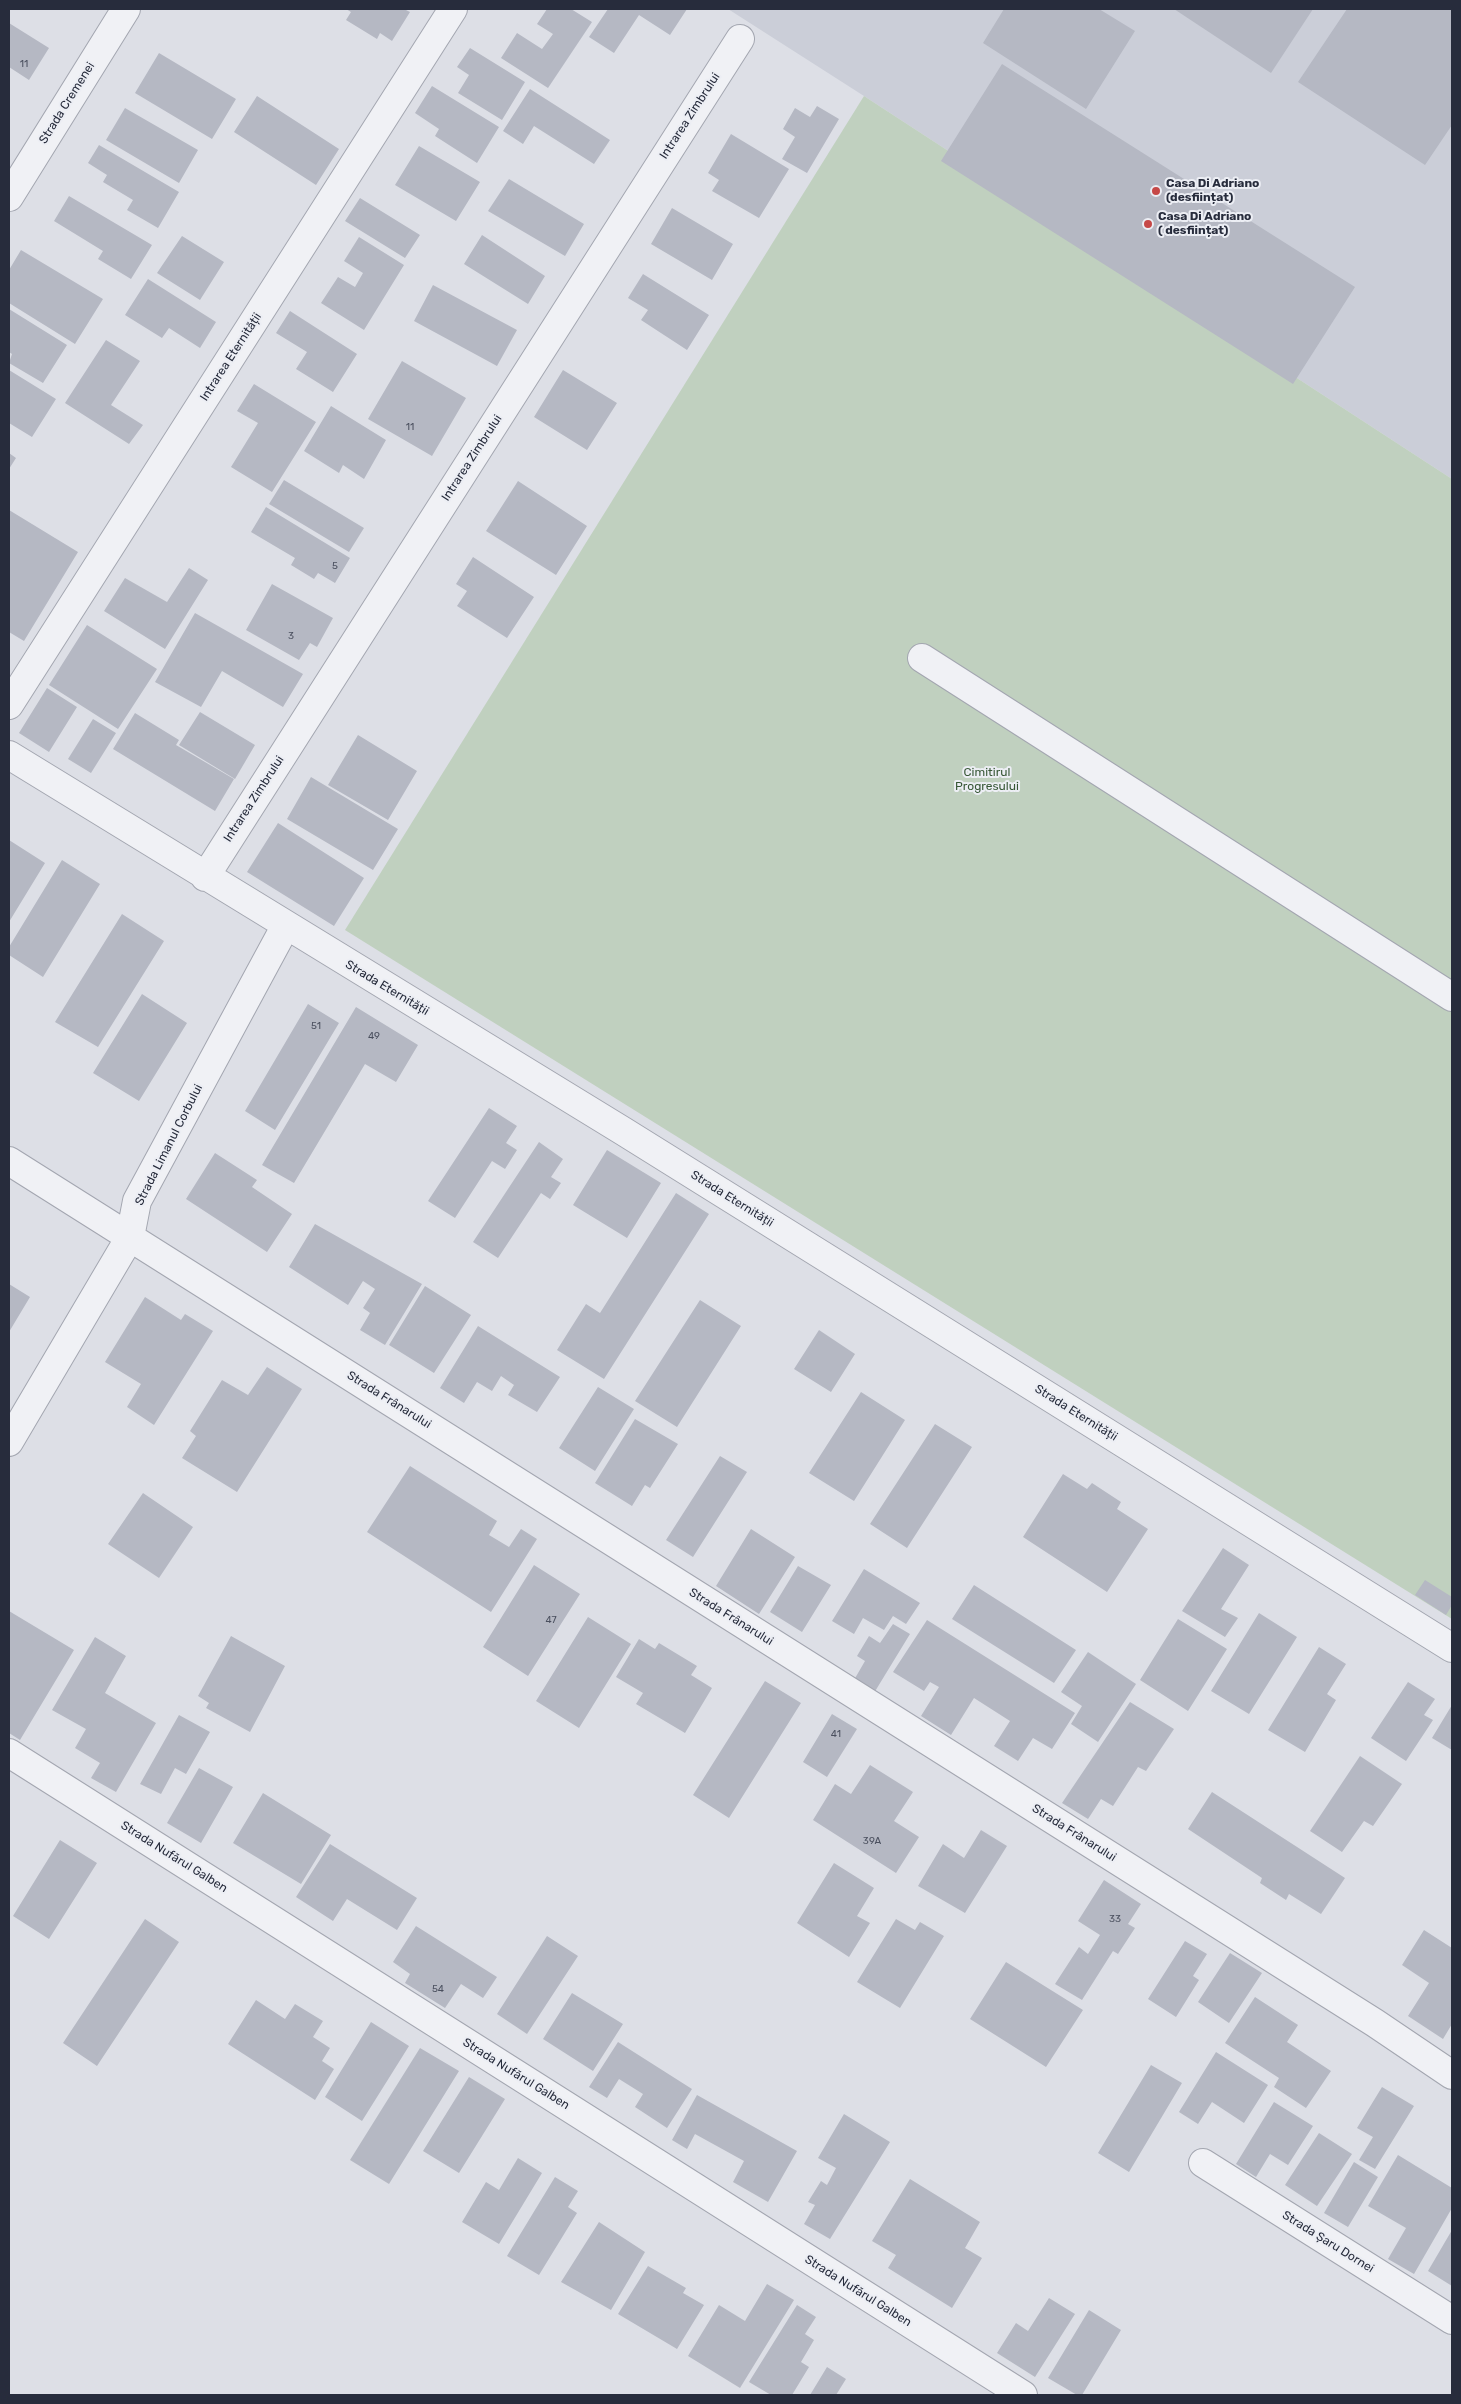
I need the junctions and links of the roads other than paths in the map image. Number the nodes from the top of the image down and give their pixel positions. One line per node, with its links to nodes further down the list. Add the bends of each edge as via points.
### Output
1 (126, 9): 4 (street, Strada Cremenei)
2 (453, 9): 6 (street, Intrarea Eternității)
3 (740, 39): 8 (street, Intrarea Zimbrului)
4 (9, 197)
5 (922, 658): 10 (street)
6 (9, 705)
7 (9, 755): 8 (street, Strada Eternității)
8 (205, 876): 9 (street, Strada Eternității)
9 (286, 926): 12 (street, Strada Limanul Corbului, via 137,1201); 14 (street, Strada Eternității, via 631,1136)
10 (1452, 997)
11 (9, 1161): 12 (street, Strada Frânarului)
12 (130, 1237): 13 (street, Strada Limanul Corbului); 16 (street, Strada Frânarului, via 1358,2012)
13 (9, 1442)
14 (1452, 1648)
15 (9, 1753): 19 (street, Strada Nufărul Galben)
16 (1452, 2075)
17 (1203, 2164): 18 (street, Strada Șaru Dornei)
18 (1452, 2320)
19 (1023, 2395)

